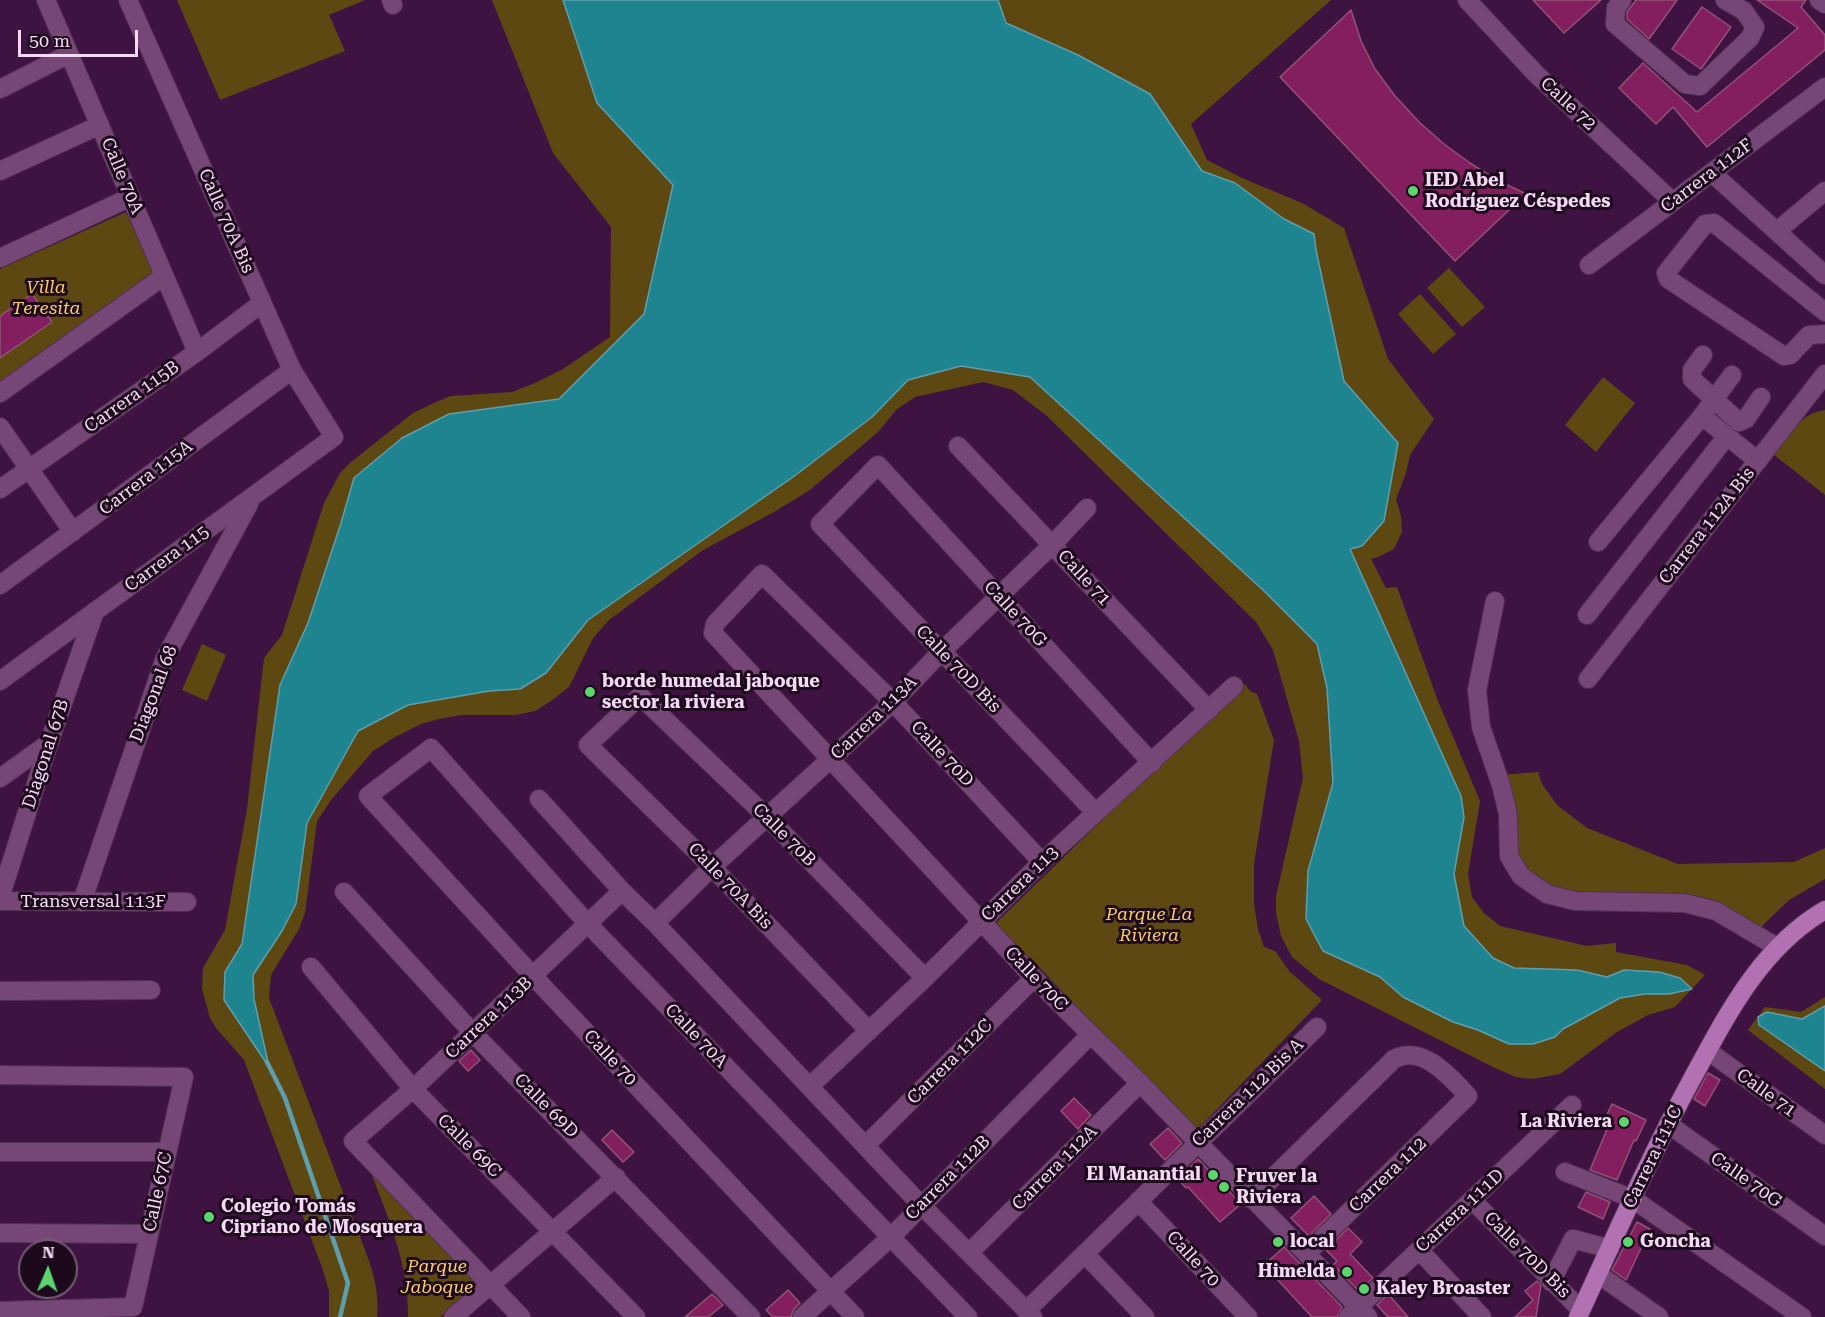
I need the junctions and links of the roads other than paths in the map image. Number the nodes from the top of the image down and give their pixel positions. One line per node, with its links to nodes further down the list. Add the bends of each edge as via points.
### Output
1 (46, 0): 8 (street, Calle 70A)
2 (128, 0): 22 (street, Calle 70A Bis)
3 (1467, 0): 16 (street, Calle 72, via 1536,74)
4 (1622, 0): 5 (street, via 1616,8 1615,24 1685,84 1700,86 1750,38 1755,27 1744,11)
5 (1725, 0)
6 (1819, 0): 7 (street)
7 (1825, 4)
8 (69, 54): 10 (street); 11 (street, Calle 70A)
9 (1825, 87): 13 (street, Carrera 112F)
10 (0, 89)
11 (100, 125): 12 (street); 15 (street, Calle 70A)
12 (0, 171)
13 (1712, 173): 16 (street, Carrera 112F); 17 (street)
14 (1825, 191): 17 (street)
15 (130, 197): 18 (street); 21 (street, Calle 70A)
16 (1673, 202): 19 (street, Carrera 112F)
17 (1777, 231): 20 (street)
18 (0, 258)
19 (1589, 265)
20 (1825, 275)
21 (164, 276): 25 (street, Calle 70A); 30 (street)
22 (262, 303): 25 (street, Carrera 115B); 27 (street, Calle 70A Bis)
23 (1825, 312): 24 (street, via 1714,223 1705,224 1666,273 1668,279 1784,356 1790,355 1809,335)
24 (1825, 334)
25 (197, 352): 39 (street, Carrera 115B)
26 (1703, 356): 32 (street, via 1692,370 1692,379)
27 (292, 370): 36 (street, Calle 70A Bis); 44 (street, Carrera 115A)
28 (1825, 374): 38 (street, Carrera 112A Bis)
29 (1732, 375): 32 (street)
30 (0, 393)
31 (1761, 397): 32 (street, via 1746,419 1739,422)
32 (1714, 399): 33 (street)
33 (1702, 416): 35 (street); 45 (street)
34 (0, 427): 39 (street)
35 (1727, 436): 38 (street); 51 (street)
36 (334, 437): 41 (street, Carrera 115)
37 (958, 446): 46 (street, Calle 71)
38 (1758, 461): 54 (street, Carrera 112A Bis)
39 (29, 468): 40 (street, Carrera 115B); 44 (street)
40 (0, 489)
41 (252, 498): 50 (street, Carrera 115); 73 (street, Diagonal 68, via 165,658)
42 (1087, 508): 46 (street, Carrera 113A)
43 (820, 524): 48 (street, Calle 70G, via 878,465); 53 (street, Calle 70D Bis)
44 (73, 532): 47 (street, Carrera 115A)
45 (1598, 542)
46 (1052, 545): 48 (street, Carrera 113A); 58 (street, Calle 71)
47 (0, 585)
48 (999, 596): 53 (street, Carrera 113A); 63 (street, Calle 70G)
49 (1496, 601): 79 (street, via 1477,690 1481,727 1508,814 1509,856 1521,876 1547,894 1575,901 1685,903 1716,911)
50 (95, 611): 55 (street, Carrera 115); 59 (street, Diagonal 67B)
51 (1587, 615)
52 (713, 633): 57 (street, Calle 70D, via 715,624 762,573); 62 (street, Calle 70C)
53 (941, 652): 57 (street, Carrera 113A); 66 (street, Calle 70D Bis)
54 (1588, 679)
55 (0, 681)
56 (1234, 686): 58 (street, Carrera 113)
57 (893, 702): 62 (street, Carrera 113A); 68 (street, Calle 70D)
58 (1209, 710): 63 (street, Carrera 113)
59 (49, 743): 64 (street); 72 (street, Diagonal 67B)
60 (588, 745): 67 (street, Calle 70B, via 640,696); 69 (street, Calle 70A Bis)
61 (431, 748): 78 (street, Calle 70A); 81 (street, Calle 70, via 368,796)
62 (829, 760): 67 (street, Carrera 113A); 76 (street, Calle 70C)
63 (1152, 763): 66 (street, Carrera 113)
64 (0, 778)
65 (539, 799): 70 (street)
66 (1096, 813): 68 (street, Carrera 113)
67 (768, 818): 69 (street, Carrera 113A); 82 (street, Calle 70B)
68 (1042, 862): 76 (street, Carrera 113)
69 (712, 867): 77 (street, Carrera 113A); 87 (street, Calle 70A Bis)
70 (622, 891): 77 (street); 78 (street, Carrera 113B)
71 (344, 892): 88 (street, Calle 69D)
72 (0, 900): 73 (street, Transversal 113F)
73 (82, 902): 74 (street, Transversal 113F)
74 (187, 902)
75 (1825, 910): 79 (main road, Carrera 111C)
76 (981, 921): 82 (street, Carrera 113); 83 (street, Calle 70C)
77 (655, 923): 93 (street)
78 (588, 924): 81 (street, Carrera 113B); 113 (street, Calle 70A)
79 (1777, 947): 90 (main road, Carrera 111C, via 1736,1002)
80 (311, 967): 94 (street, Calle 69C)
81 (533, 976): 88 (street, Carrera 113B); 122 (street, Calle 70)
82 (925, 978): 87 (street, Carrera 113)
83 (1034, 978): 89 (street, Calle 70C); 99 (street, Carrera 112C)
84 (152, 990): 85 (street)
85 (0, 991)
86 (1317, 1027): 98 (street, Carrera 112 Bis A)
87 (869, 1031): 93 (street, Carrera 113)
88 (474, 1033): 94 (street, Carrera 113B); 103 (street, Calle 69D)
89 (1090, 1035): 92 (street, Calle 70C); 108 (street, Carrera 112B)
90 (1708, 1051): 96 (main road, Carrera 111C); 97 (street, Calle 71)
91 (0, 1075): 101 (street, Calle 67C, via 184,1077)
92 (1140, 1083): 98 (street, Calle 70C); 116 (street, Carrera 112A)
93 (810, 1086): 99 (street)
94 (413, 1089): 109 (street, Calle 69C); 121 (street, Carrera 113B, via 353,1141)
95 (1572, 1105): 106 (street, Carrera 111D)
96 (1668, 1124): 105 (main road, Carrera 111C); 112 (street, Calle 70G)
97 (1825, 1135)
98 (1197, 1142): 104 (street, Calle 70C); 107 (street, Carrera 112 Bis A)
99 (865, 1146): 108 (street)
100 (0, 1152): 101 (street)
101 (167, 1152): 111 (street, Calle 67C)
102 (1565, 1172): 105 (street)
103 (616, 1177): 109 (street); 130 (street, Calle 69D)
104 (1251, 1199): 117 (street, Calle 70C); 117 (street, Carrera 112, via 1394,1059 1402,1054 1413,1055 1429,1060 1449,1075 1468,1096)
105 (1633, 1199): 114 (main road, Carrera 111C); 138 (street)
106 (1472, 1200): 115 (street, Carrera 111D); 120 (street, Calle 70D Bis)
107 (1138, 1201): 118 (street, Carrera 112 Bis A); 135 (street, Calle 70)
108 (921, 1205): 113 (street, Carrera 112B); 116 (street)
109 (554, 1232): 121 (street); 129 (street, Calle 69C)
110 (0, 1233): 111 (street)
111 (149, 1234): 123 (street, Calle 67C, via 133,1307)
112 (1825, 1236)
113 (890, 1238): 122 (street, Carrera 112B); 133 (street, Calle 70A)
114 (1610, 1249): 119 (main road, Carrera 111C); 120 (street, via 1573,1239)
115 (1419, 1250): 125 (street, Carrera 111D); 136 (street)
116 (970, 1252): 124 (street)
117 (1307, 1253): 125 (street, Calle 70C)
118 (1085, 1254): 124 (street, Carrera 112 Bis A); 134 (street)
119 (1598, 1274): 126 (main road, Carrera 111C); 137 (street, Calle 70D Bis)
120 (1551, 1282): 126 (street, Calle 70D Bis)
121 (489, 1284): 127 (street); 128 (street)
122 (830, 1292): 131 (street, Carrera 112B); 132 (street, Calle 70)
123 (0, 1311)
124 (1030, 1314)
125 (1358, 1314)
126 (1580, 1314)
127 (453, 1317)
128 (520, 1317)
129 (636, 1317)
130 (751, 1317)
131 (802, 1317)
132 (855, 1317)
133 (968, 1317)
134 (1145, 1317)
135 (1248, 1317)
136 (1482, 1317)
137 (1659, 1317)
138 (1802, 1317)

